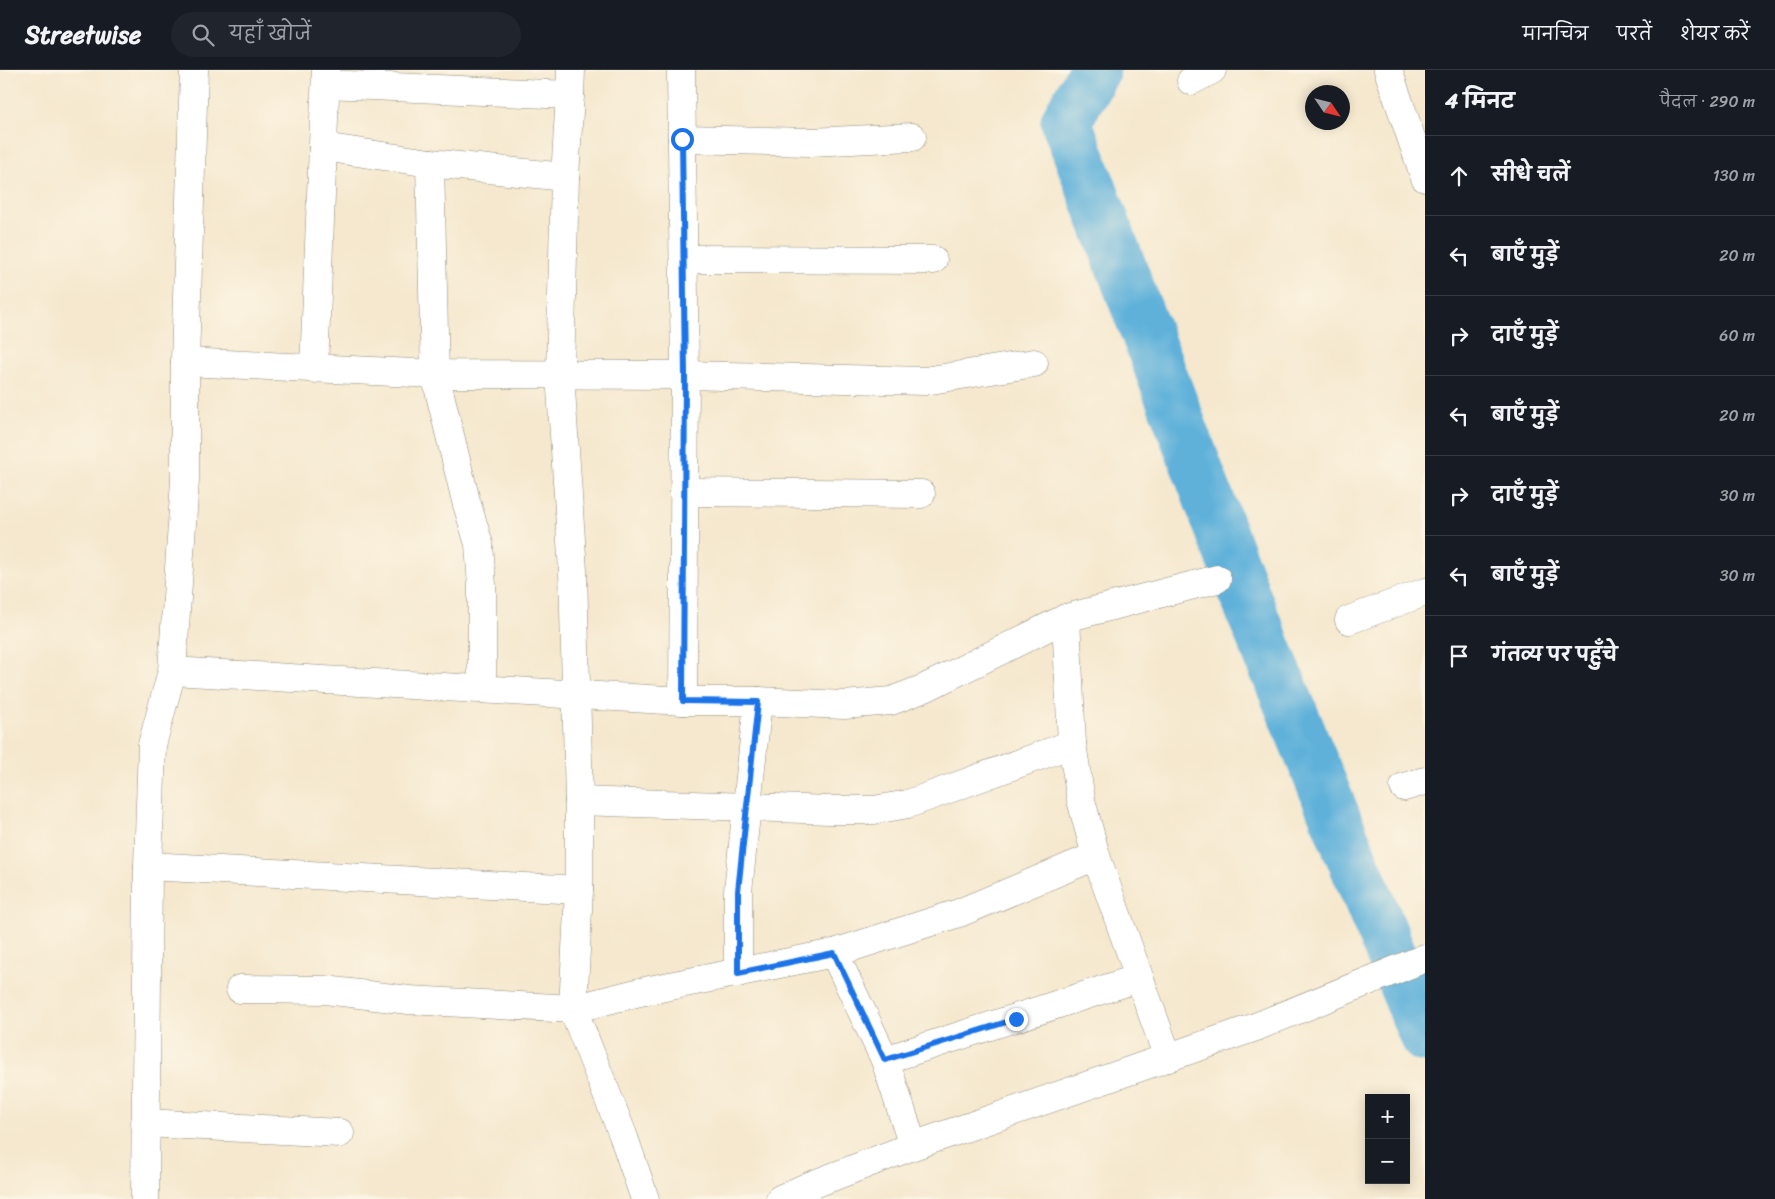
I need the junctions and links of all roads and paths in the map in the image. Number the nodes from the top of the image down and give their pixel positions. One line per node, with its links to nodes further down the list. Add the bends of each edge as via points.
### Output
1 (194, 70): 14 (street)
2 (681, 70): 7 (street)
3 (1388, 70): 11 (street)
4 (326, 77): 5 (street); 8 (street)
5 (571, 83): 10 (street)
6 (912, 137): 7 (street, via 811,142)
7 (682, 139): 12 (street)
8 (323, 147): 9 (street); 16 (street)
9 (430, 164): 10 (street); 17 (street)
10 (564, 177): 18 (street)
11 (1425, 178)
12 (684, 259): 13 (street); 19 (street)
13 (933, 260)
14 (185, 362): 16 (street); 26 (street, via 185,480)
15 (1034, 364): 19 (street, via 925,381)
16 (314, 368): 17 (street)
17 (435, 374): 18 (street); 27 (street, via 479,544)
18 (560, 374): 19 (street); 28 (street, via 573,571)
19 (685, 375): 20 (street)
20 (684, 492): 21 (street); 29 (street)
21 (921, 494)
22 (1217, 579): 24 (street)
23 (1425, 592): 25 (street)
24 (1066, 618): 30 (street, via 925,688 891,701 844,705); 31 (street)
25 (1349, 620)
26 (172, 671): 27 (street); 35 (street, via 152,745)
27 (482, 690): 28 (street)
28 (576, 696): 29 (street); 32 (street)
29 (683, 701): 30 (street)
30 (758, 702): 33 (street)
31 (1072, 744): 33 (street, via 908,804 874,810); 34 (street, via 1081,800)
32 (578, 801): 33 (street); 36 (street)
33 (747, 807): 39 (street, via 738,891)
34 (1096, 856): 37 (street, via 959,913); 40 (street)
35 (148, 866): 36 (street); 45 (street)
36 (579, 890): 42 (street)
37 (834, 953): 39 (street); 44 (street)
38 (1425, 958): 43 (street, via 1253,1028)
39 (738, 973): 42 (street)
40 (1139, 978): 43 (street); 44 (street)
41 (240, 989): 42 (street, via 325,990 409,1000)
42 (573, 1009): 49 (street, via 624,1135)
43 (1168, 1058): 47 (street)
44 (885, 1060): 47 (street)
45 (145, 1123): 46 (street); 48 (street)
46 (340, 1133)
47 (913, 1146): 50 (street)
48 (144, 1199)
49 (645, 1199)
50 (780, 1199)

